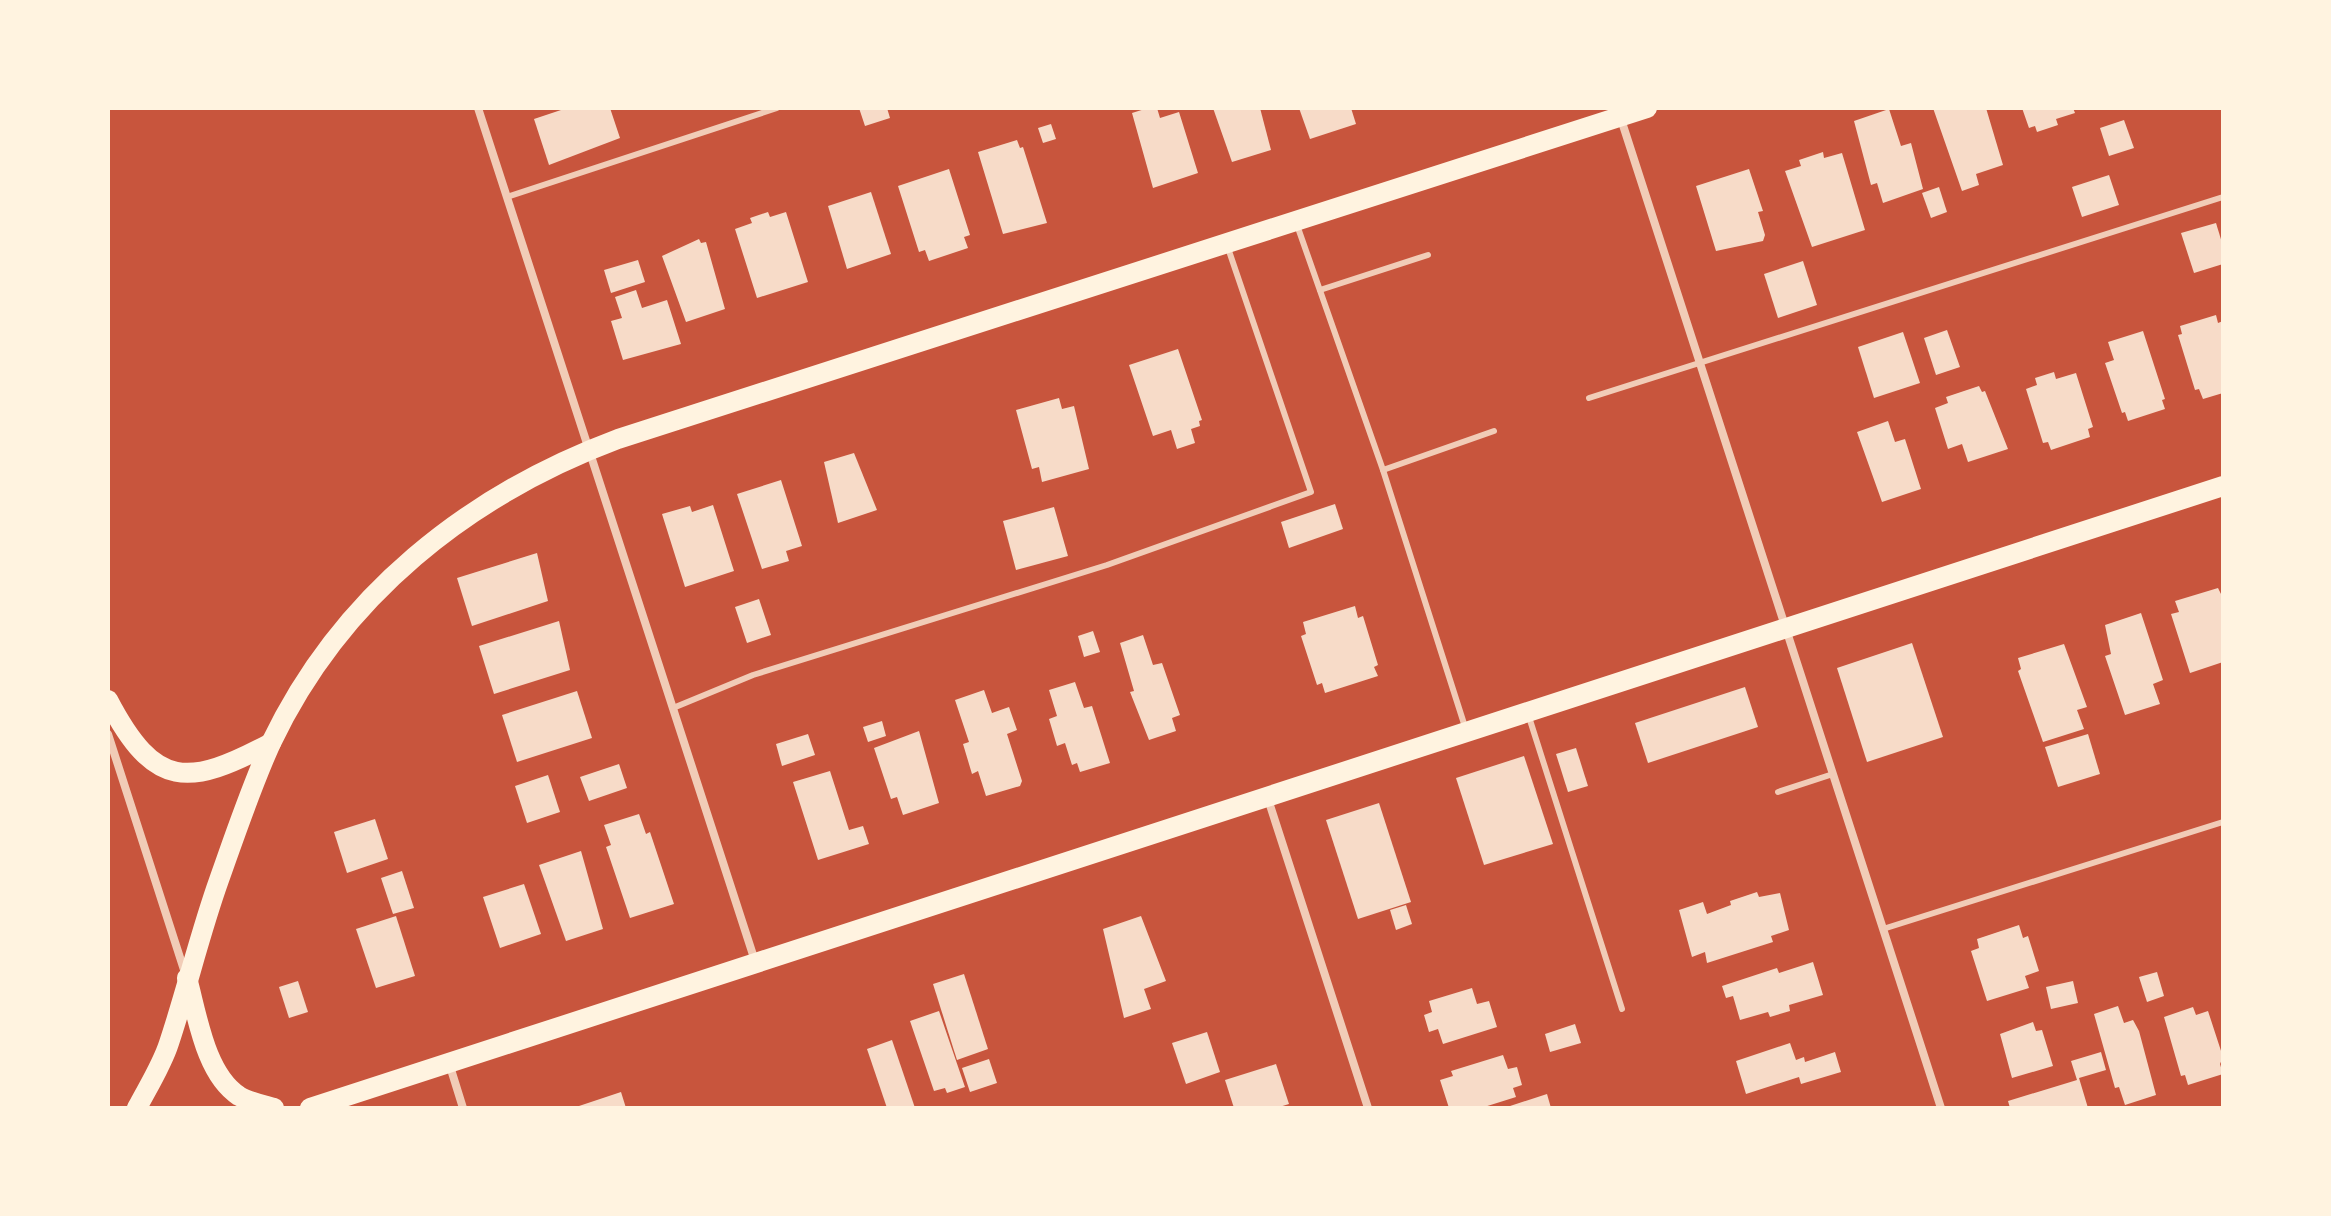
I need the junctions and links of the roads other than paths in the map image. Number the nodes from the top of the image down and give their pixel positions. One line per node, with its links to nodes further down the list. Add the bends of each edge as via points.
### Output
1 (478, 108): 5 (street)
2 (777, 108): 5 (lane)
3 (1647, 108): 4 (main road)
4 (1619, 112): 7 (main road); 11 (street)
5 (507, 197): 14 (street)
6 (2223, 197): 11 (lane)
7 (1295, 221): 8 (main road); 10 (lane)
8 (1227, 243): 14 (main road); 19 (lane, via 1311,492 1107,565 753,675)
9 (1428, 255): 10 (lane)
10 (1320, 290): 15 (lane)
11 (1699, 361): 12 (lane); 17 (street)
12 (1589, 398)
13 (1494, 431): 15 (lane)
14 (589, 450): 19 (street); 23 (main road, via 523,480 417,551 370,596 310,676)
15 (1383, 470): 21 (lane)
16 (2223, 486): 17 (main road)
17 (1785, 626): 20 (main road); 24 (street)
18 (108, 700): 23 (main road, via 129,741 173,771 201,773 225,767)
19 (673, 708): 29 (street)
20 (1527, 710): 21 (main road); 31 (lane)
21 (1466, 730): 26 (main road)
22 (108, 734): 30 (street)
23 (271, 743): 30 (main road)
24 (1833, 774): 25 (lane); 28 (street)
25 (1778, 792)
26 (1266, 794): 29 (main road); 37 (street)
27 (2223, 822): 28 (lane)
28 (1883, 929): 38 (street)
29 (755, 962): 32 (main road)
30 (187, 978): 33 (main road, via 168,1045); 34 (main road, via 225,1083 239,1095)
31 (1622, 1009)
32 (448, 1063): 35 (main road); 36 (street)
33 (137, 1108)
34 (274, 1108)
35 (310, 1108)
36 (463, 1108)
37 (1368, 1108)
38 (1941, 1108)

